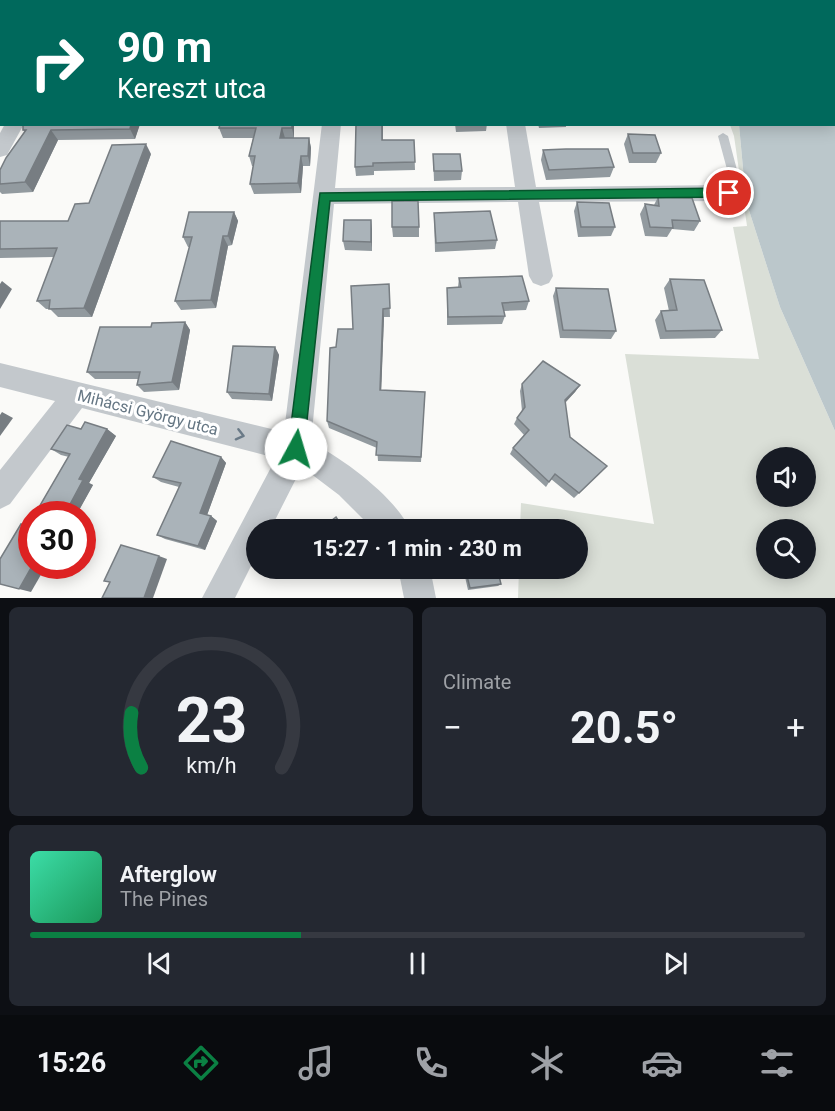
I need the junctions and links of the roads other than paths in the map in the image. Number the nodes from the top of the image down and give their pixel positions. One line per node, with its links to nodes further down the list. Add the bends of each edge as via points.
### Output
1 (14, 126): 5 (street)
2 (332, 126): 8 (street)
3 (515, 126): 7 (street)
4 (723, 136): 6 (lane, via 736,185)
5 (0, 150)
6 (729, 193): 7 (street)
7 (526, 194): 8 (street); 9 (street)
8 (324, 196): 12 (street)
9 (541, 276)
10 (0, 375): 11 (street, Mihácsi György utca)
11 (77, 394): 12 (street, Mihácsi György utca, one-way to 12); 13 (street)
12 (296, 449): 14 (street, Mihácsi György utca, via 320,460 363,494); 16 (street)
13 (0, 494)
14 (385, 519)
15 (416, 579): 17 (street)
16 (218, 598)
17 (420, 598)

